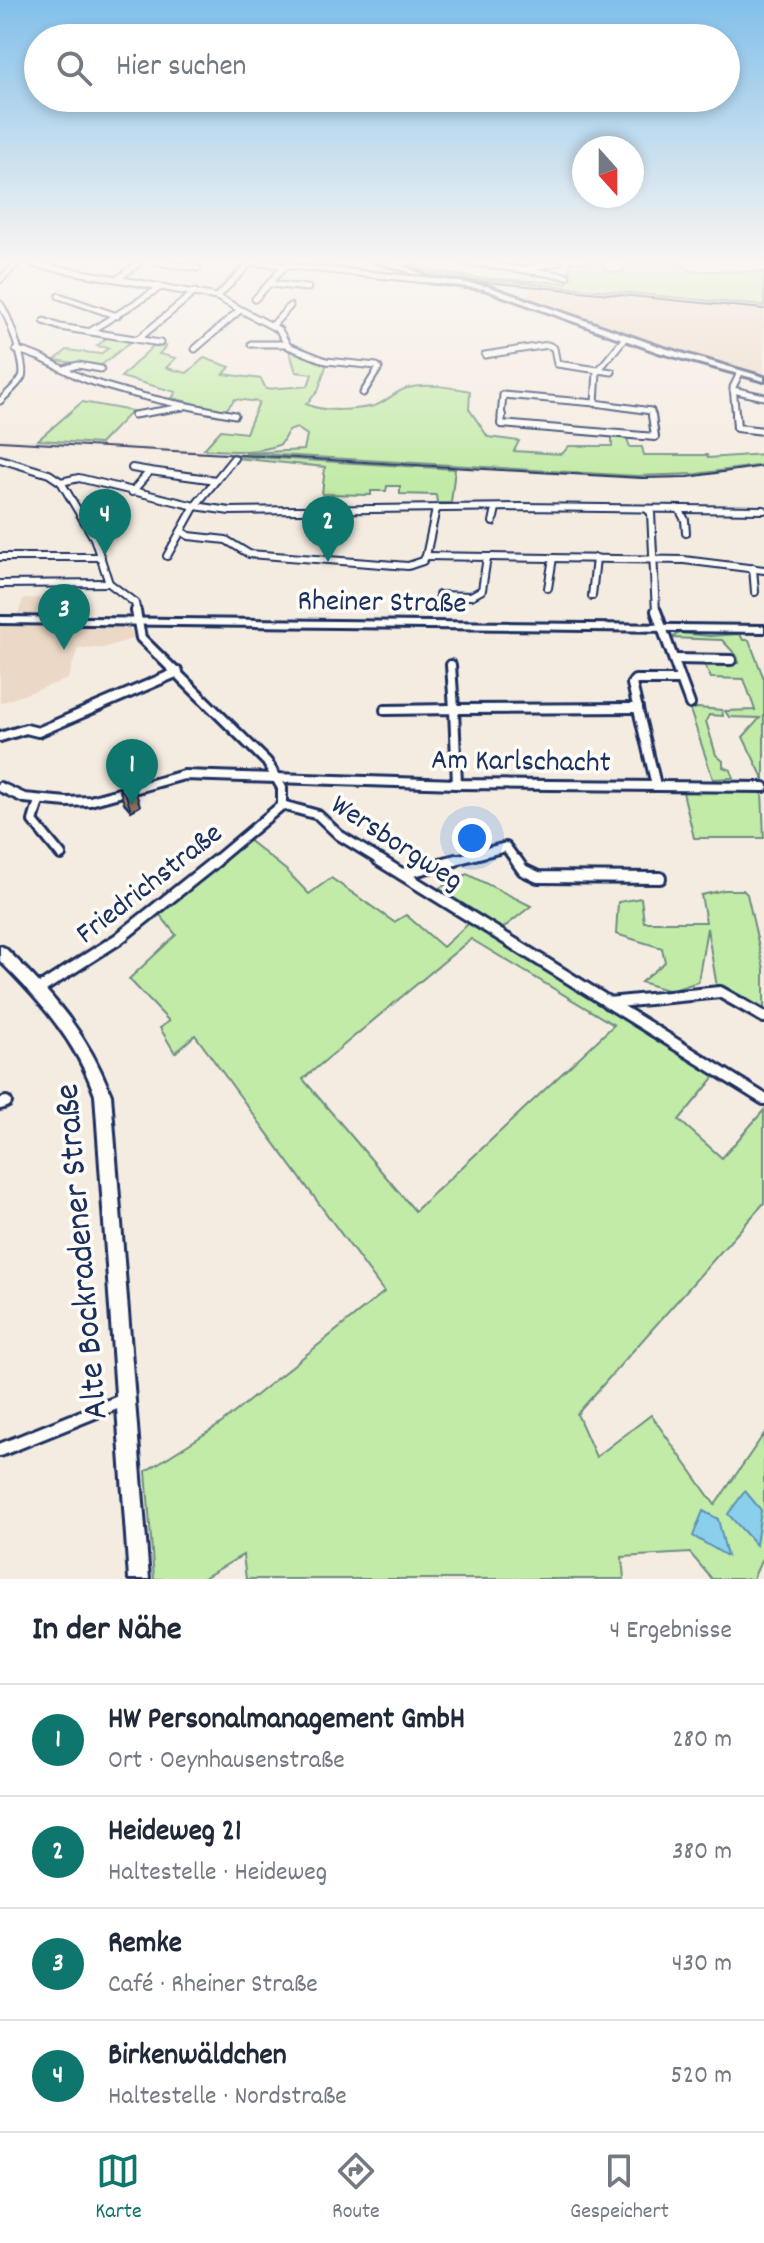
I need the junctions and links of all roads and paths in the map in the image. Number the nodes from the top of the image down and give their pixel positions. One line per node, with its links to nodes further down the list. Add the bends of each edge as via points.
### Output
1 (13, 336): 13 (street)
2 (115, 336): 8 (street)
3 (142, 336): 8 (street)
4 (210, 336): 12 (street)
5 (283, 336): 11 (street)
6 (619, 336): 7 (main road)
7 (625, 338): 16 (street); 19 (main road)
8 (138, 339): 9 (street)
9 (160, 343)
10 (251, 344): 11 (street)
11 (286, 344): 22 (street, via 326,361 377,366)
12 (195, 349)
13 (16, 350): 15 (street); 24 (street, via 23,372)
14 (485, 355): 16 (street, via 548,345 554,348 557,364)
15 (67, 368): 17 (street); 26 (street, via 87,381)
16 (600, 368): 18 (street); 25 (street)
17 (101, 369)
18 (612, 372)
19 (740, 373): 20 (main road); 21 (street)
20 (764, 379)
21 (733, 390): 23 (street); 29 (street, via 737,428)
22 (363, 393)
23 (764, 397)
24 (0, 401)
25 (595, 403): 25 (street, via 503,395 501,424 655,437 651,411)
26 (187, 406): 27 (street); 28 (street)
27 (134, 415)
28 (235, 415)
29 (764, 431)
30 (234, 458): 34 (street)
31 (0, 459): 35 (street)
32 (132, 468): 33 (street)
33 (150, 471): 34 (street); 36 (street)
34 (216, 480): 37 (street)
35 (61, 482): 36 (street, via 79,478); 49 (street)
36 (132, 492): 37 (street)
37 (195, 506): 39 (street, via 230,511); 44 (street)
38 (496, 508): 39 (street); 41 (street); 43 (street)
39 (436, 509): 47 (street)
40 (679, 509): 41 (street); 42 (street); 45 (street)
41 (648, 510): 53 (street)
42 (764, 510)
43 (493, 522)
44 (181, 531): 46 (street); 47 (street, via 226,540 241,552 273,558 408,566)
45 (686, 533)
46 (167, 556)
47 (426, 556): 50 (street)
48 (0, 557): 49 (street)
49 (101, 557): 56 (street)
50 (487, 557): 51 (street); 60 (street, via 482,590 471,596)
51 (553, 558): 52 (street); 58 (street)
52 (596, 558): 53 (street); 61 (street)
53 (653, 559): 54 (street); 64 (street, via 656,615)
54 (753, 568): 55 (street); 59 (street)
55 (764, 570)
56 (109, 583): 57 (street); 63 (street, via 135,603)
57 (0, 584)
58 (548, 588)
59 (755, 592)
60 (439, 595)
61 (592, 596)
62 (0, 620): 63 (main road, Rheiner Straße)
63 (139, 621): 64 (main road, Rheiner Straße); 69 (street, via 141,638)
64 (662, 628): 65 (main road, Rheiner Straße); 66 (street)
65 (764, 629)
66 (674, 659): 67 (street); 70 (street)
67 (731, 660)
68 (451, 665): 73 (street)
69 (178, 672): 75 (street, via 38,732 26,729); 76 (street)
70 (681, 680): 71 (street); 72 (street, via 633,682)
71 (690, 704)
72 (638, 708): 73 (street); 78 (street)
73 (454, 709): 74 (street); 77 (street)
74 (385, 710)
75 (0, 737)
76 (278, 776): 77 (street, Am Karlschacht); 81 (street, Am Karlschacht, via 184,775 90,801); 82 (street, Wersborgweg)
77 (457, 784): 78 (street, Am Karlschacht)
78 (656, 785): 80 (street, Am Karlschacht)
79 (0, 787): 81 (street, Am Karlschacht)
80 (764, 787)
81 (39, 801): 83 (street, via 33,821)
82 (282, 805): 84 (street, Wersborgweg, via 318,815 339,835); 87 (street, Friedrichstraße, via 157,912)
83 (61, 855)
84 (402, 874): 85 (street, via 506,847 523,870 538,877); 88 (street, Wersborgweg)
85 (660, 878)
86 (0, 952): 87 (main road, Alte Bockradener Straße)
87 (38, 990): 91 (main road, Alte Bockradener Straße, via 90,1059 103,1095)
88 (608, 1003): 89 (street, via 720,992); 90 (street, Wersborgweg)
89 (764, 1017)
90 (764, 1099)
91 (124, 1400): 92 (street); 93 (main road, Alte Bockradener Straße)
92 (0, 1450)
93 (139, 1579)

